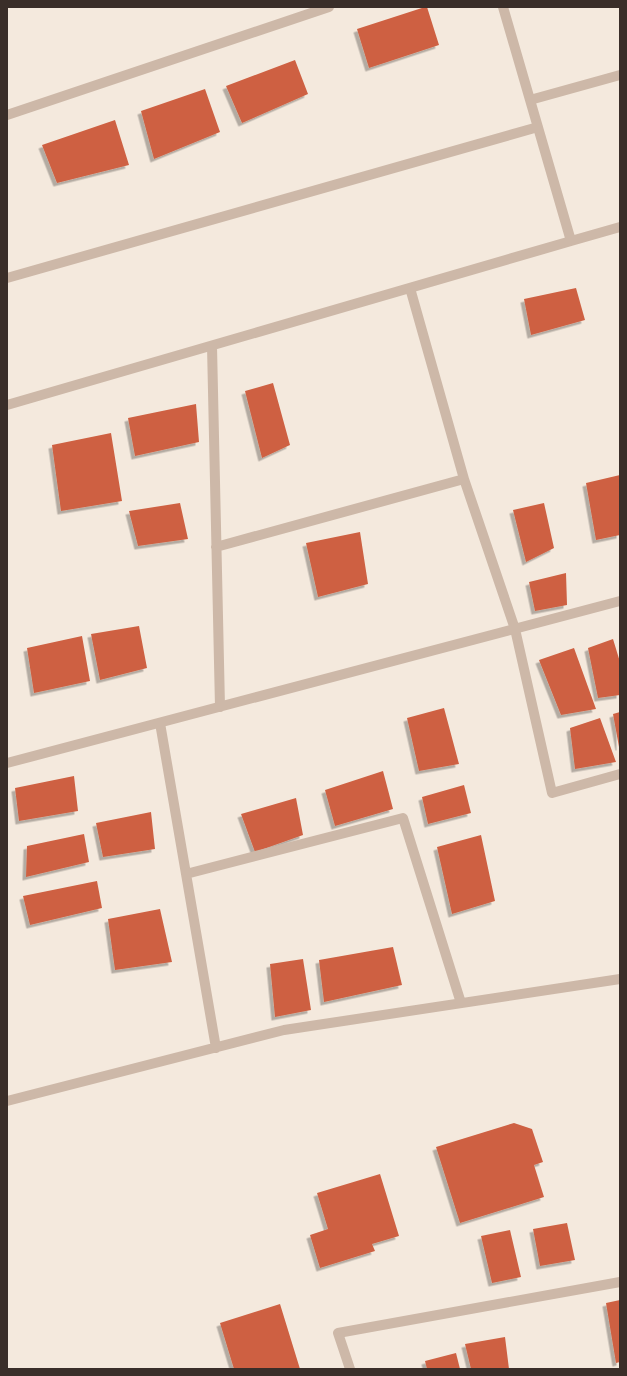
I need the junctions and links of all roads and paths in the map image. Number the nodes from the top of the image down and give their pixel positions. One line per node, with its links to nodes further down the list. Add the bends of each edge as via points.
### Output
1 (329, 7): 5 (street)
2 (503, 7): 4 (street)
3 (620, 76): 4 (street)
4 (530, 100): 6 (street)
5 (7, 115)
6 (538, 127): 8 (street); 9 (street)
7 (620, 227): 8 (street)
8 (571, 241): 10 (street)
9 (7, 278)
10 (410, 288): 11 (street); 13 (street)
11 (212, 346): 12 (street); 14 (street)
12 (7, 405)
13 (464, 479): 14 (street); 16 (street)
14 (216, 547): 17 (street)
15 (620, 601): 16 (street)
16 (515, 629): 17 (street); 20 (street, via 552,793)
17 (220, 707): 18 (street)
18 (160, 723): 19 (street); 21 (street)
19 (7, 763)
20 (620, 774)
21 (186, 874): 23 (street, via 403,818); 24 (street)
22 (620, 979): 23 (street)
23 (460, 1003): 24 (street, via 284,1030)
24 (216, 1048): 25 (street)
25 (7, 1101)
26 (620, 1282): 27 (street, via 338,1333)
27 (350, 1369)

